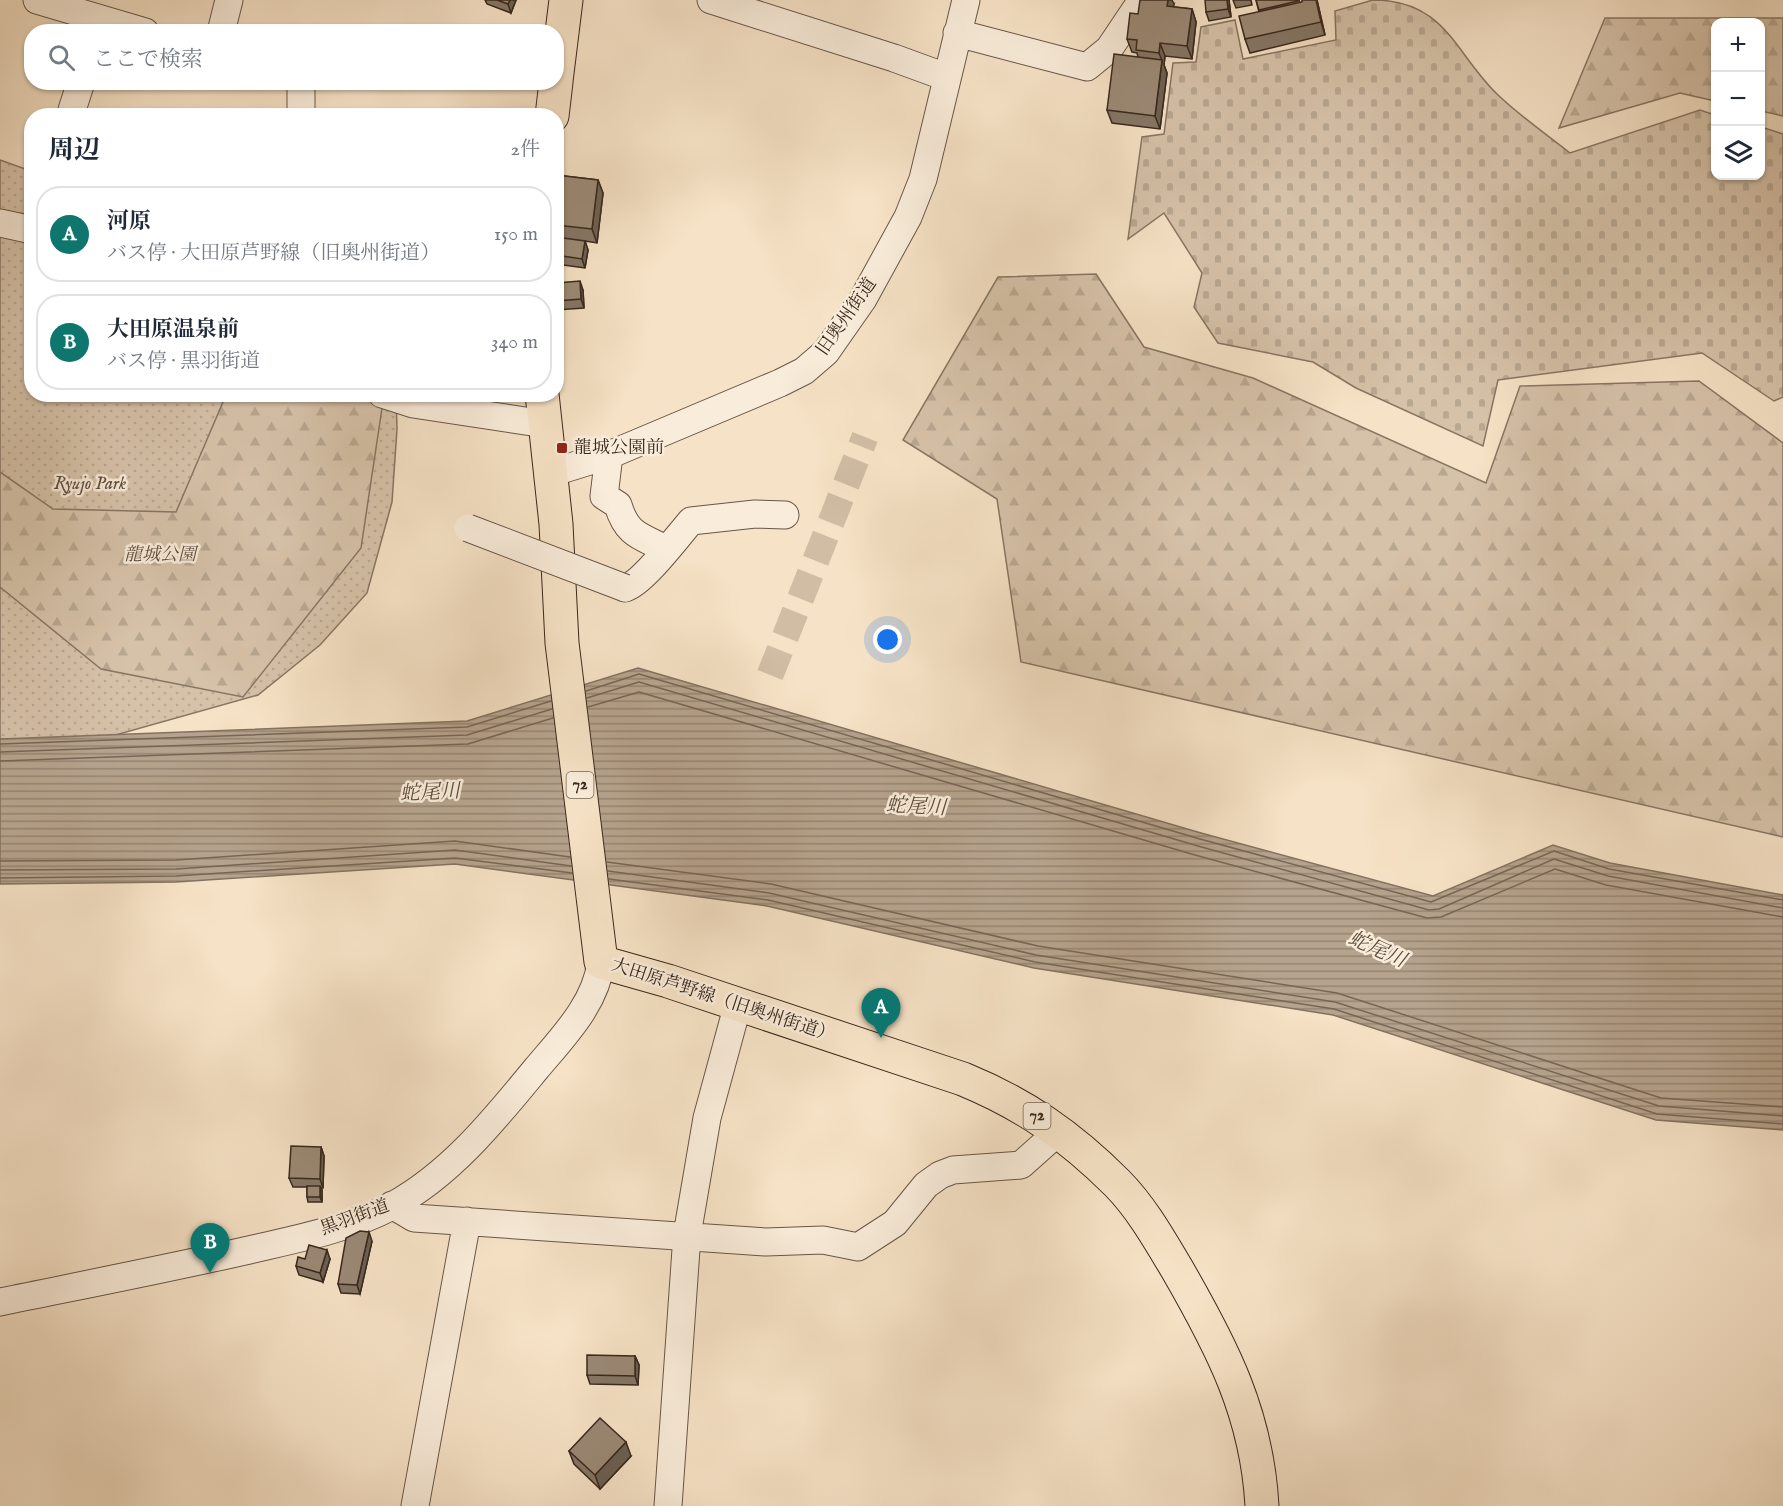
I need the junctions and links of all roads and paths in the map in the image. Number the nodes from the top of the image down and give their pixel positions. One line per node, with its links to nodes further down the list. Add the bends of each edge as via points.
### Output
1 (37, 0): 7 (street)
2 (229, 0): 8 (street)
3 (566, 0): 9 (main road)
4 (711, 0): 11 (street)
5 (966, 0): 10 (street, 旧奥州街道)
6 (1142, 0): 10 (street, via 1109,49 1087,68)
7 (97, 24)
8 (223, 24)
9 (563, 24)
10 (957, 33): 11 (street, 旧奥州街道)
11 (946, 78): 22 (street, 旧奥州街道, via 923,179 908,217 863,299 826,352 804,371 780,383)
12 (78, 90): 15 (street)
13 (301, 90): 16 (street)
14 (555, 90): 17 (main road)
15 (73, 108)
16 (301, 108)
17 (553, 108)
18 (0, 223): 19 (street)
19 (24, 228)
20 (407, 402): 21 (street)
21 (544, 409): 23 (main road, 72)
22 (609, 454): 23 (street, 旧奥州街道); 26 (street, via 604,496 618,505 623,523 630,529)
23 (551, 473): 27 (main road, 大田原芦野線（旧奥州街道） / 72, via 562,643)
24 (785, 515): 26 (street, via 744,514 692,521)
25 (468, 528): 26 (street, bridge, via 625,588 636,582)
26 (666, 549)
27 (601, 962): 28 (main road, 大田原芦野線（旧奥州街道） / 72); 30 (street, 黒羽街道, via 595,990 582,1010 513,1096 450,1164)
28 (738, 1004): 29 (main road, 大田原芦野線（旧奥州街道） / 72, via 963,1079 1006,1097); 32 (street, via 707,1118)
29 (1058, 1132): 32 (street, via 1021,1165 953,1170 940,1175 926,1185 895,1223 858,1247 823,1240 766,1242); 36 (main road, 大田原芦野線（旧奥州街道） / 72, via 1119,1185 1144,1216 1212,1330 1251,1423)
30 (392, 1206): 31 (street, via 414,1218); 33 (street, 黒羽街道, via 273,1244)
31 (467, 1221): 32 (street); 34 (street)
32 (687, 1235): 35 (street)
33 (0, 1302)
34 (415, 1506)
35 (668, 1506)
36 (1262, 1506)

